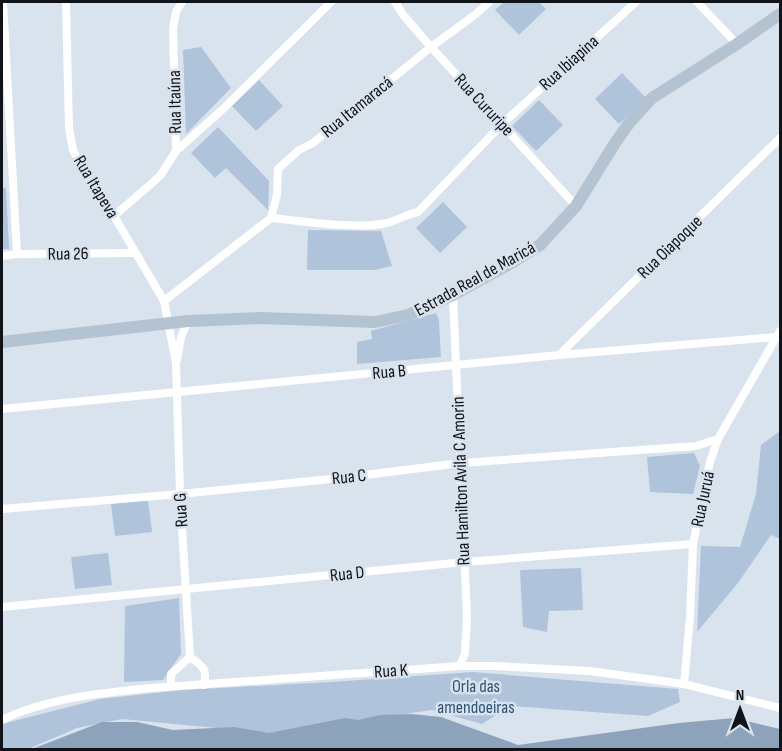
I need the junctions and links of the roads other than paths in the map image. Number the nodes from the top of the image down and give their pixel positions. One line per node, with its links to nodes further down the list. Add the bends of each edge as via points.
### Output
1 (3, 2): 19 (street)
2 (66, 2): 16 (street, Rua Itapeva, via 69,128 86,176)
3 (182, 2): 14 (street, Rua Itaúna, via 174,28)
4 (331, 2): 14 (street)
5 (395, 2): 11 (street, Rua Cururipe)
6 (489, 2): 11 (street, Rua Itamaracá)
7 (636, 2): 12 (street, Rua Ibiapina)
8 (697, 2): 10 (street)
9 (780, 14): 10 (main road, Estrada Real de Maricá)
10 (737, 44): 15 (main road, Estrada Real de Maricá, via 643,106)
11 (431, 47): 12 (street, Rua Cururipe); 17 (street, Rua Itamaracá, via 278,169)
12 (502, 124): 15 (street, Rua Cururipe); 17 (street, Rua Ibiapina, via 418,212 387,223 352,225)
13 (780, 138): 27 (street, Rua Oiapoque)
14 (176, 151): 16 (street, Rua Itaúna, via 160,176)
15 (576, 206): 21 (main road, Estrada Real de Maricá, via 540,245)
16 (114, 216): 18 (street, Rua Itapeva)
17 (271, 218): 22 (street)
18 (135, 253): 19 (street, Rua 26); 22 (street, Rua Itapeva)
19 (17, 254): 20 (street, Rua 26)
20 (2, 256)
21 (453, 295): 23 (main road, Estrada Real de Maricá, via 408,315 375,322 261,318); 29 (street, Rua Hamilton Avila C Amorin)
22 (164, 301): 24 (street, Rua Itapeva)
23 (188, 321): 24 (main road, Estrada Real de Maricá); 28 (street, Rua G)
24 (167, 324): 26 (main road, Estrada Real de Maricá); 28 (street, Rua G)
25 (779, 334): 27 (street, Rua B); 32 (street, Rua Juruá)
26 (2, 342)
27 (559, 355): 29 (street, Rua B)
28 (176, 363): 30 (street, Rua G)
29 (456, 365): 30 (street, Rua B); 35 (street, Rua Hamilton Avila C Amorin)
30 (178, 392): 31 (street, Rua B); 36 (street, Rua G)
31 (2, 409)
32 (718, 439): 33 (street, Rua C); 34 (street, Rua Juruá)
33 (696, 446): 34 (street); 35 (street, Rua C)
34 (710, 462): 38 (street, Rua Juruá)
35 (461, 463): 36 (street, Rua C); 39 (street, Rua Hamilton Avila C Amorin)
36 (180, 494): 37 (street, Rua C); 40 (street, Rua G)
37 (2, 508)
38 (693, 544): 39 (street, Rua D); 44 (street, Rua Juruá)
39 (465, 562): 40 (street, Rua D); 43 (street, Rua Hamilton Avila C Amorin, via 467,618 465,653)
40 (186, 590): 41 (street, Rua D); 42 (street, Rua G)
41 (2, 607)
42 (190, 657): 45 (street, via 207,674); 46 (street, via 171,674)
43 (460, 666): 44 (street, Rua K, via 590,671); 45 (street, Rua K)
44 (684, 684): 47 (street, Rua K)
45 (204, 685): 46 (street, Rua K)
46 (171, 686): 48 (street, Rua K, via 103,693 45,705)
47 (780, 708)
48 (2, 720)

